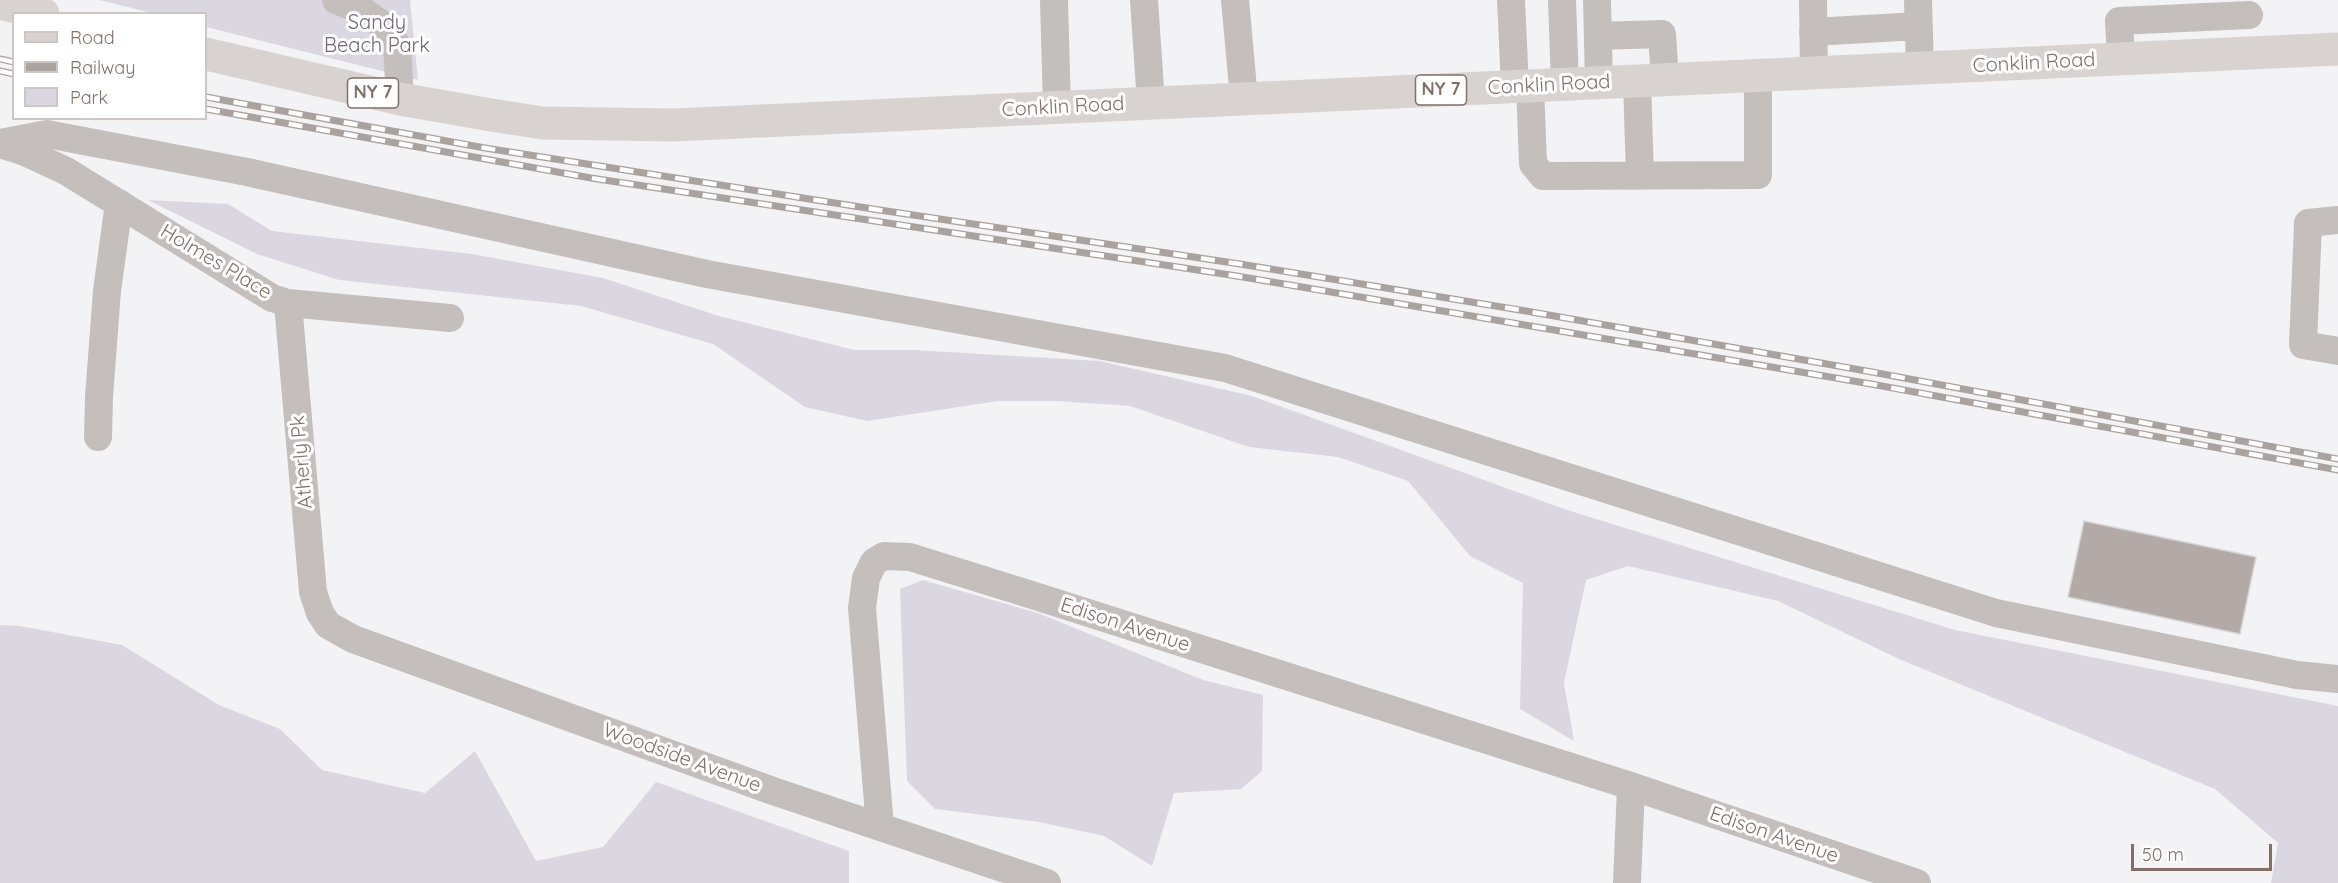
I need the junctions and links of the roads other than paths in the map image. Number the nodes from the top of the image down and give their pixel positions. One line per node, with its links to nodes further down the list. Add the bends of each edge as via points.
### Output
1 (336, 0): 26 (street, via 363,11 387,28 397,46)
2 (1054, 0): 29 (street)
3 (1144, 0): 28 (street)
4 (1235, 0): 27 (street)
5 (1511, 0): 25 (street)
6 (1562, 0): 24 (street)
7 (1597, 0): 14 (street)
8 (1813, 0): 13 (street)
9 (0, 3): 11 (main road)
10 (2249, 7): 16 (street); 18 (street, via 2119,21)
11 (35, 12)
12 (1918, 13): 13 (street); 19 (street)
13 (1813, 32): 20 (street)
14 (1598, 36): 22 (street, via 1662,34); 23 (street)
15 (2338, 49): 16 (main road, Conklin Road / NY 7)
16 (2252, 53): 18 (main road, Conklin Road / NY 7)
17 (207, 54): 26 (main road, NY 7)
18 (2121, 59): 19 (main road, Conklin Road / NY 7)
19 (1920, 68): 20 (main road, Conklin Road / NY 7)
20 (1814, 73): 21 (main road, Conklin Road / NY 7)
21 (1758, 75): 22 (main road, Conklin Road / NY 7); 31 (street, via 1758,176)
22 (1651, 80): 23 (main road, Conklin Road / NY 7); 31 (street)
23 (1599, 83): 24 (main road, Conklin Road / NY 7)
24 (1565, 84): 25 (main road, Conklin Road / NY 7)
25 (1523, 86): 27 (main road, Conklin Road / NY 7); 31 (street, via 1533,164 1543,176)
26 (400, 99): 29 (main road, Conklin Road / NY 7, via 543,123 673,125)
27 (1244, 99): 28 (main road, Conklin Road / NY 7)
28 (1151, 103): 29 (main road, Conklin Road / NY 7)
29 (1057, 108)
30 (0, 143): 32 (street, Holmes Place, via 66,171); 39 (street, via 47,135 247,172 707,274 1225,368 1996,613 2297,675)
31 (1640, 176)
32 (119, 203): 34 (street, Holmes Place, via 272,298); 37 (street, via 107,291)
33 (2338, 220): 36 (street, via 2308,223 2303,345)
34 (288, 303): 35 (street, Holmes Place); 38 (street, Atherly Pk, via 313,592)
35 (450, 318)
36 (2338, 351)
37 (98, 438)
38 (324, 618): 41 (street, Woodside Avenue, via 328,625 353,639)
39 (2338, 679)
40 (1631, 786): 41 (street, Edison Avenue, via 910,557 884,556 874,562 866,578 862,608); 43 (street); 44 (street, Edison Avenue)
41 (880, 827): 42 (street, Woodside Avenue)
42 (1047, 883)
43 (1627, 883)
44 (1917, 883)

